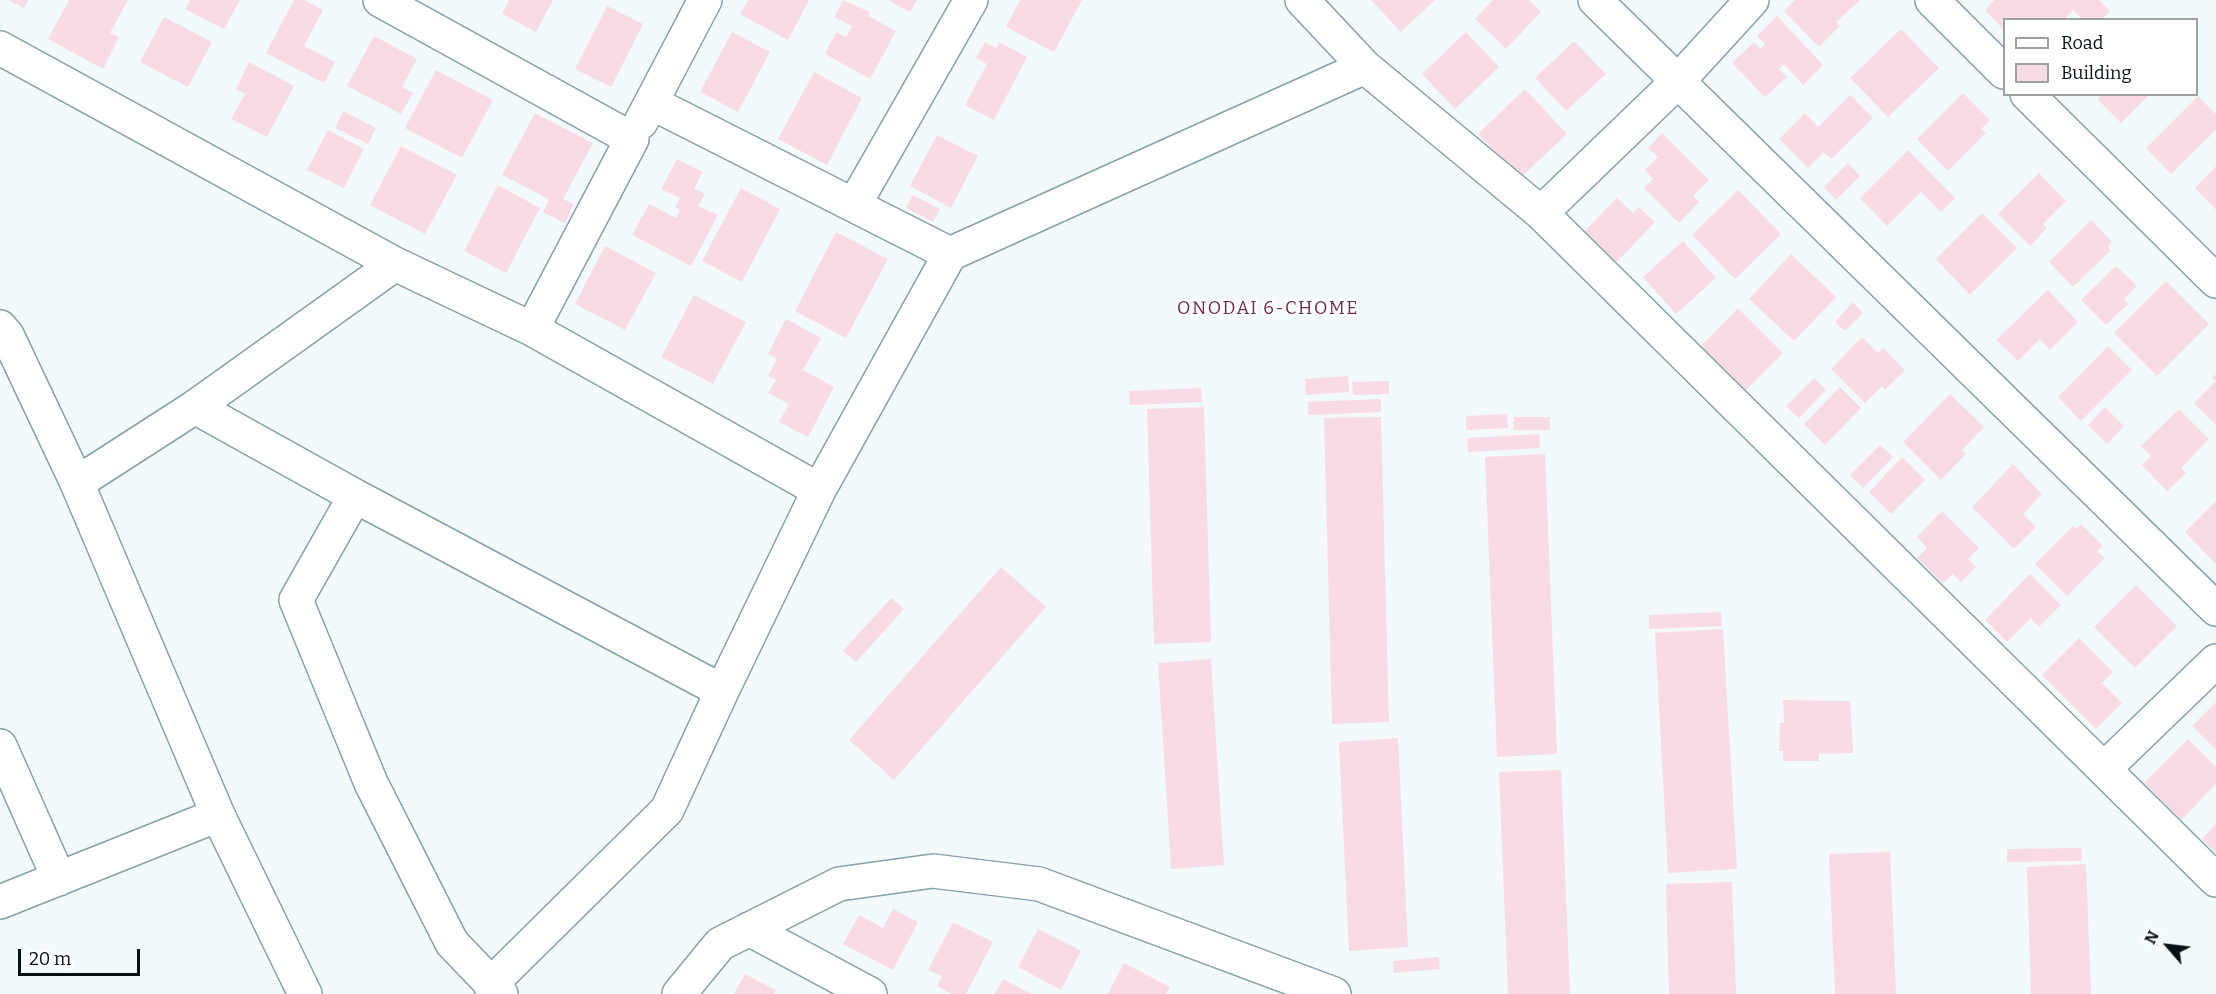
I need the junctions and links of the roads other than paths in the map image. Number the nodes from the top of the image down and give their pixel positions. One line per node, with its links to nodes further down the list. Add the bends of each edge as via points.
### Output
1 (380, 0): 14 (street)
2 (705, 0): 13 (street)
3 (971, 0): 15 (street)
4 (1302, 0): 9 (street)
5 (1595, 0): 11 (street)
6 (1752, 0): 11 (street)
7 (1932, 0): 10 (street)
8 (0, 48): 18 (street)
9 (1365, 67): 16 (street); 17 (street)
10 (2003, 71)
11 (1678, 81): 16 (street); 26 (street)
12 (2029, 96): 19 (street)
13 (652, 103): 14 (street); 15 (street)
14 (632, 139): 21 (street)
15 (854, 205): 17 (street)
16 (1541, 213): 30 (street)
17 (950, 254): 24 (street)
18 (395, 264): 21 (street); 22 (street)
19 (2216, 281)
20 (0, 327): 23 (street)
21 (532, 329): 24 (street)
22 (195, 407): 23 (street); 25 (street)
23 (77, 483): 31 (street)
24 (819, 490): 28 (street)
25 (355, 496): 28 (street); 36 (street, via 296,600 371,783 452,943)
26 (2216, 609)
27 (2216, 661): 30 (street)
28 (722, 691): 36 (street, via 667,810)
29 (0, 746): 32 (street)
30 (2104, 769): 33 (street)
31 (218, 815): 32 (street); 37 (street)
32 (59, 879): 34 (street)
33 (2216, 880)
34 (0, 902)
35 (749, 929): 38 (street, via 720,944); 39 (street); 40 (street, via 839,884 933,872 1039,884)
36 (496, 989)
37 (305, 994)
38 (679, 994)
39 (870, 994)
40 (1335, 994)

